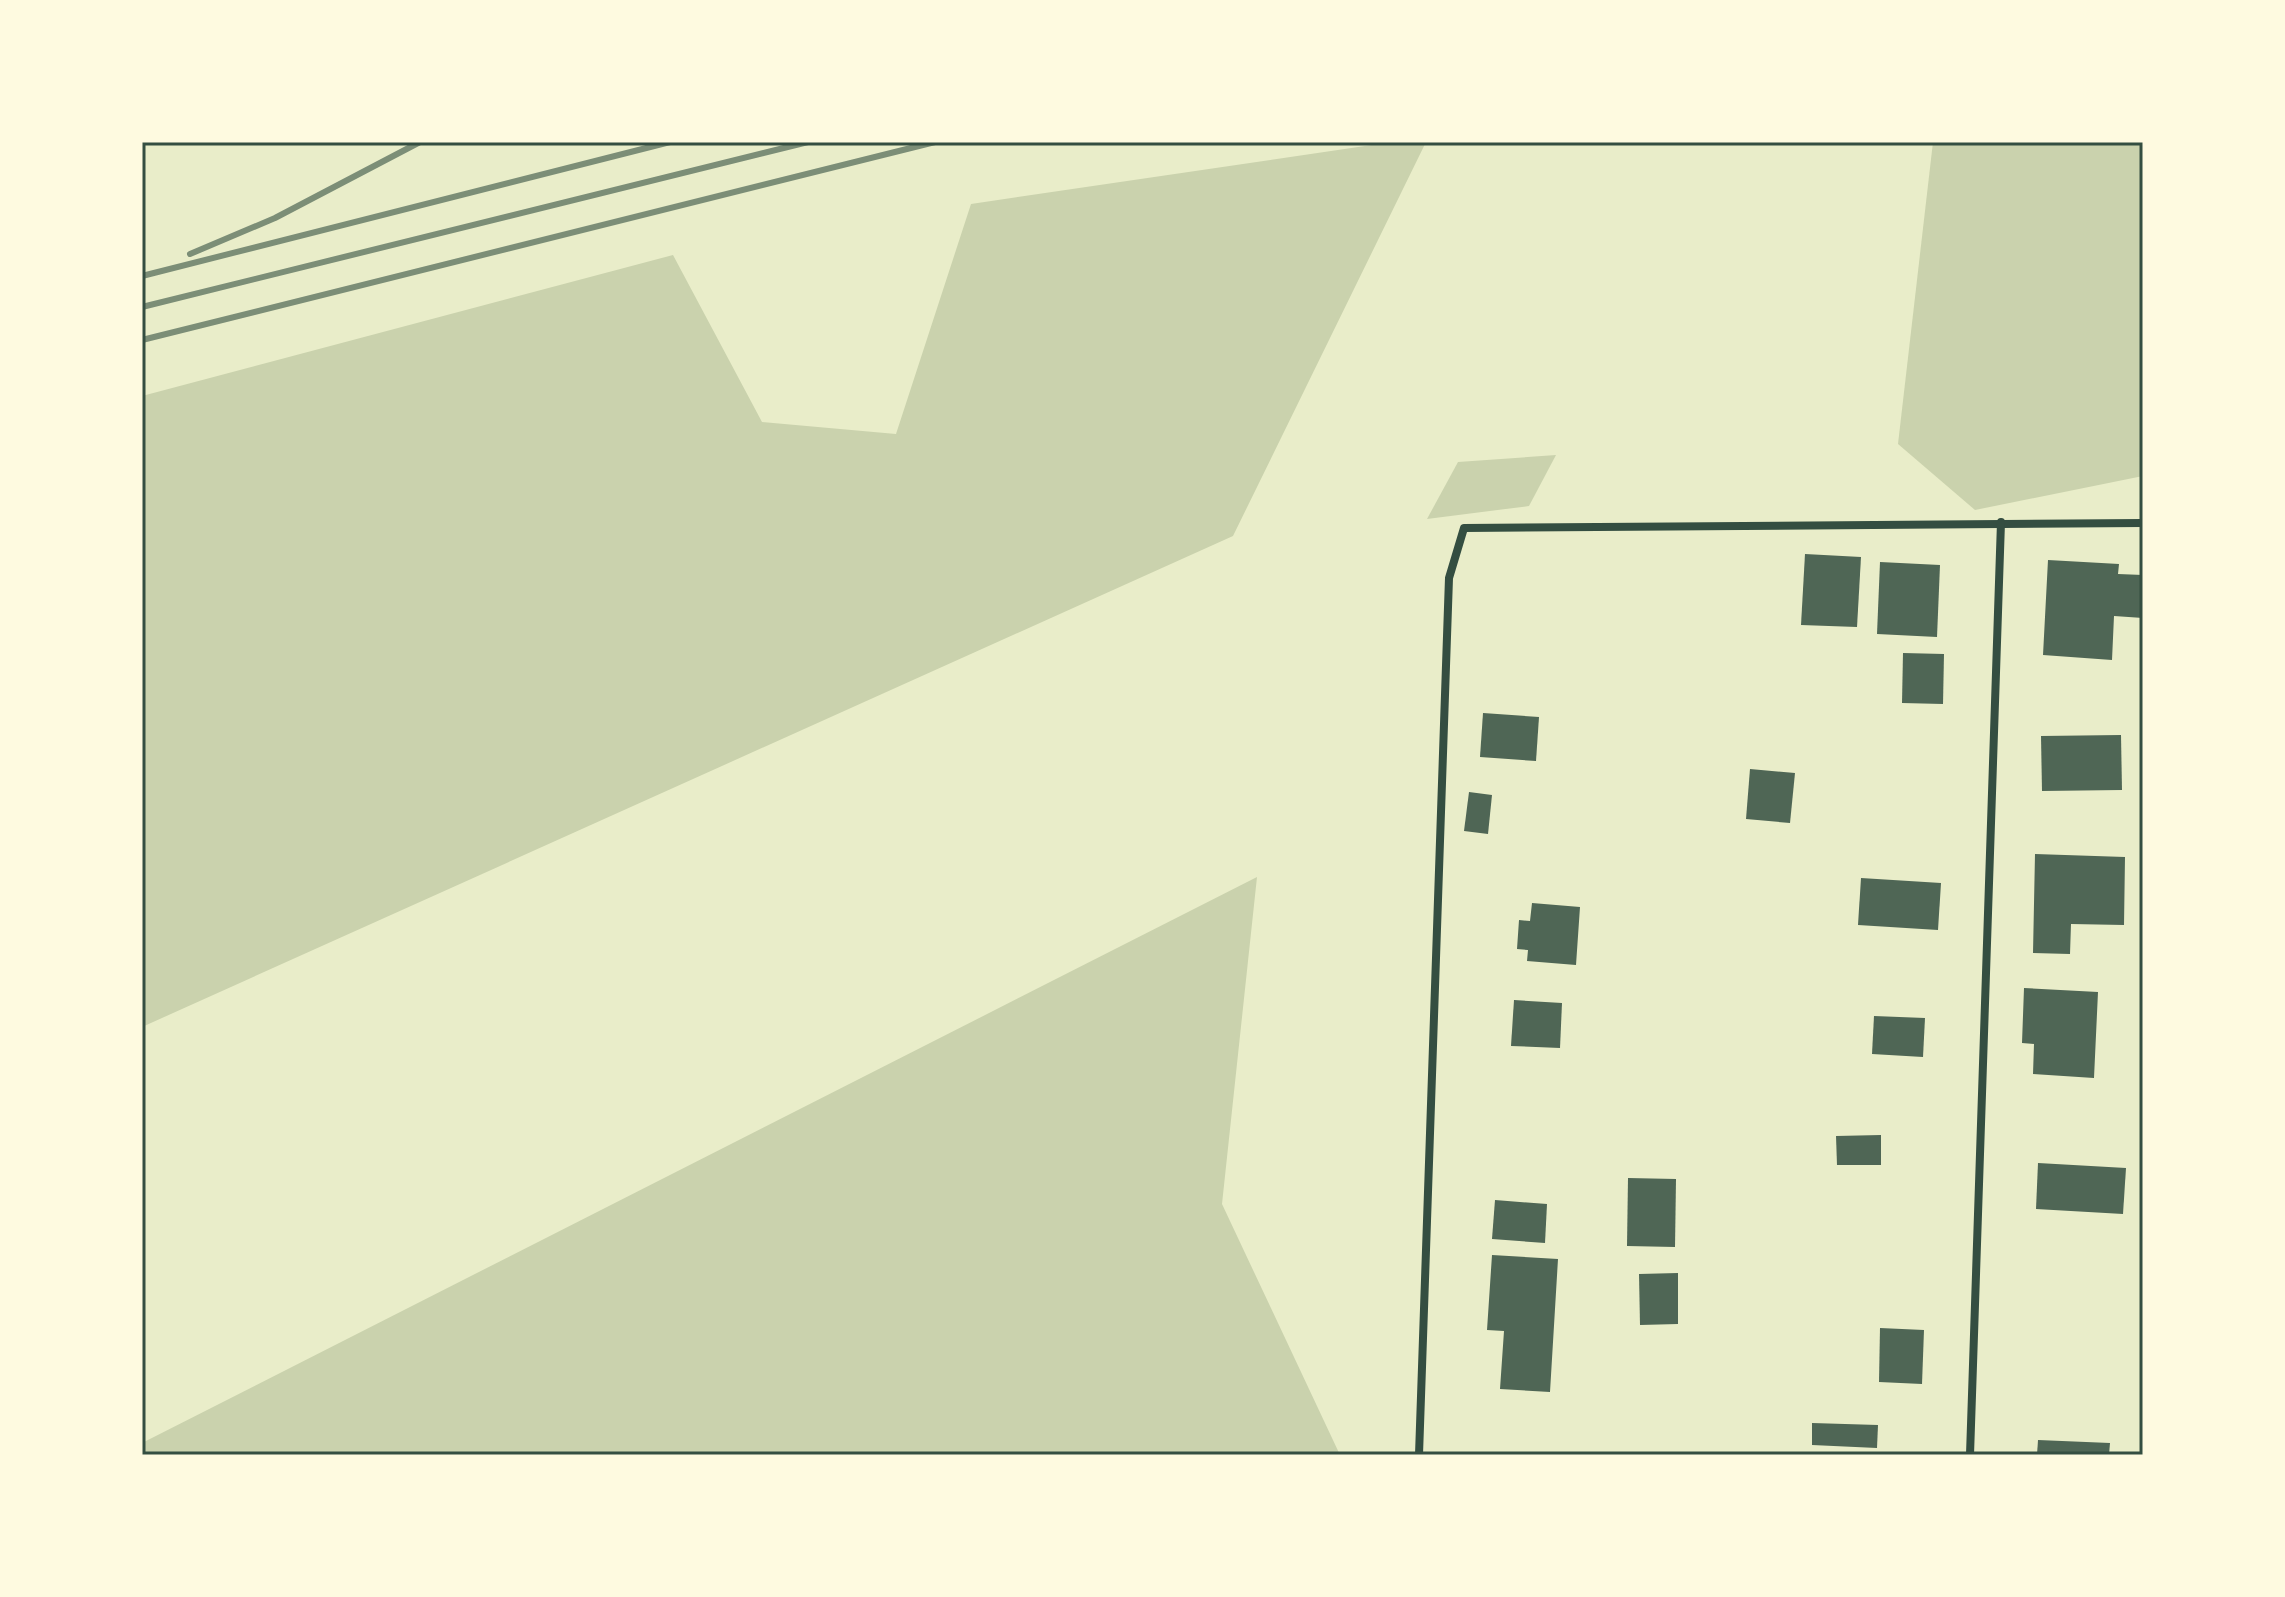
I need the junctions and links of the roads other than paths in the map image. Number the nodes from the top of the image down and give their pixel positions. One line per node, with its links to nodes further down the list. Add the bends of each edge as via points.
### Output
1 (2001, 522): 2 (street); 3 (street, via 1464,528 1449,578); 4 (street)
2 (2143, 523)
3 (1419, 1455)
4 (1970, 1455)

